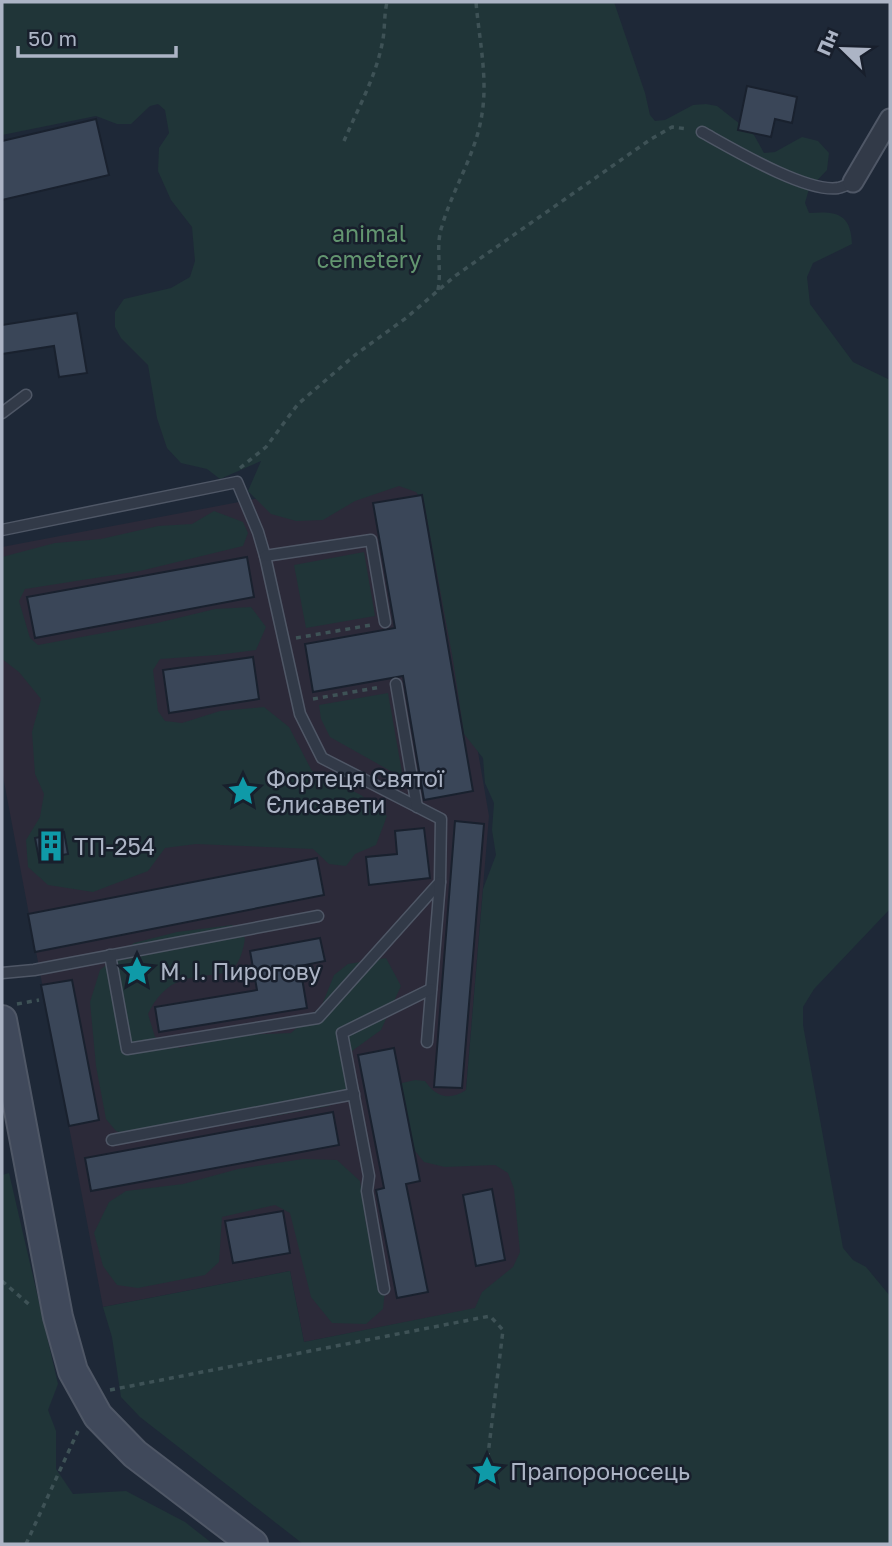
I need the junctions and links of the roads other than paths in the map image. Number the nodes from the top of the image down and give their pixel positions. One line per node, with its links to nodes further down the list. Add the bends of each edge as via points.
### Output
1 (890, 120): 3 (street)
2 (702, 132): 3 (lane, via 767,168 821,187 839,188)
3 (853, 182)
4 (26, 396): 5 (lane)
5 (2, 413)
6 (2, 530): 7 (lane, via 237,482)
7 (265, 556): 8 (lane, via 371,540); 10 (lane, via 300,714 322,758)
8 (385, 622)
9 (396, 684): 10 (lane)
10 (417, 807): 11 (lane, via 441,819)
11 (440, 882): 13 (lane, via 318,1018 127,1049); 15 (lane)
12 (318, 916): 13 (lane)
13 (110, 956): 14 (lane)
14 (2, 972)
15 (431, 989): 17 (lane); 18 (lane, via 342,1033)
16 (2, 1020): 21 (main road, via 58,1317 83,1392 98,1416 135,1454)
17 (427, 1042)
18 (354, 1094): 19 (lane); 20 (lane)
19 (111, 1140)
20 (384, 1289)
21 (253, 1544)

